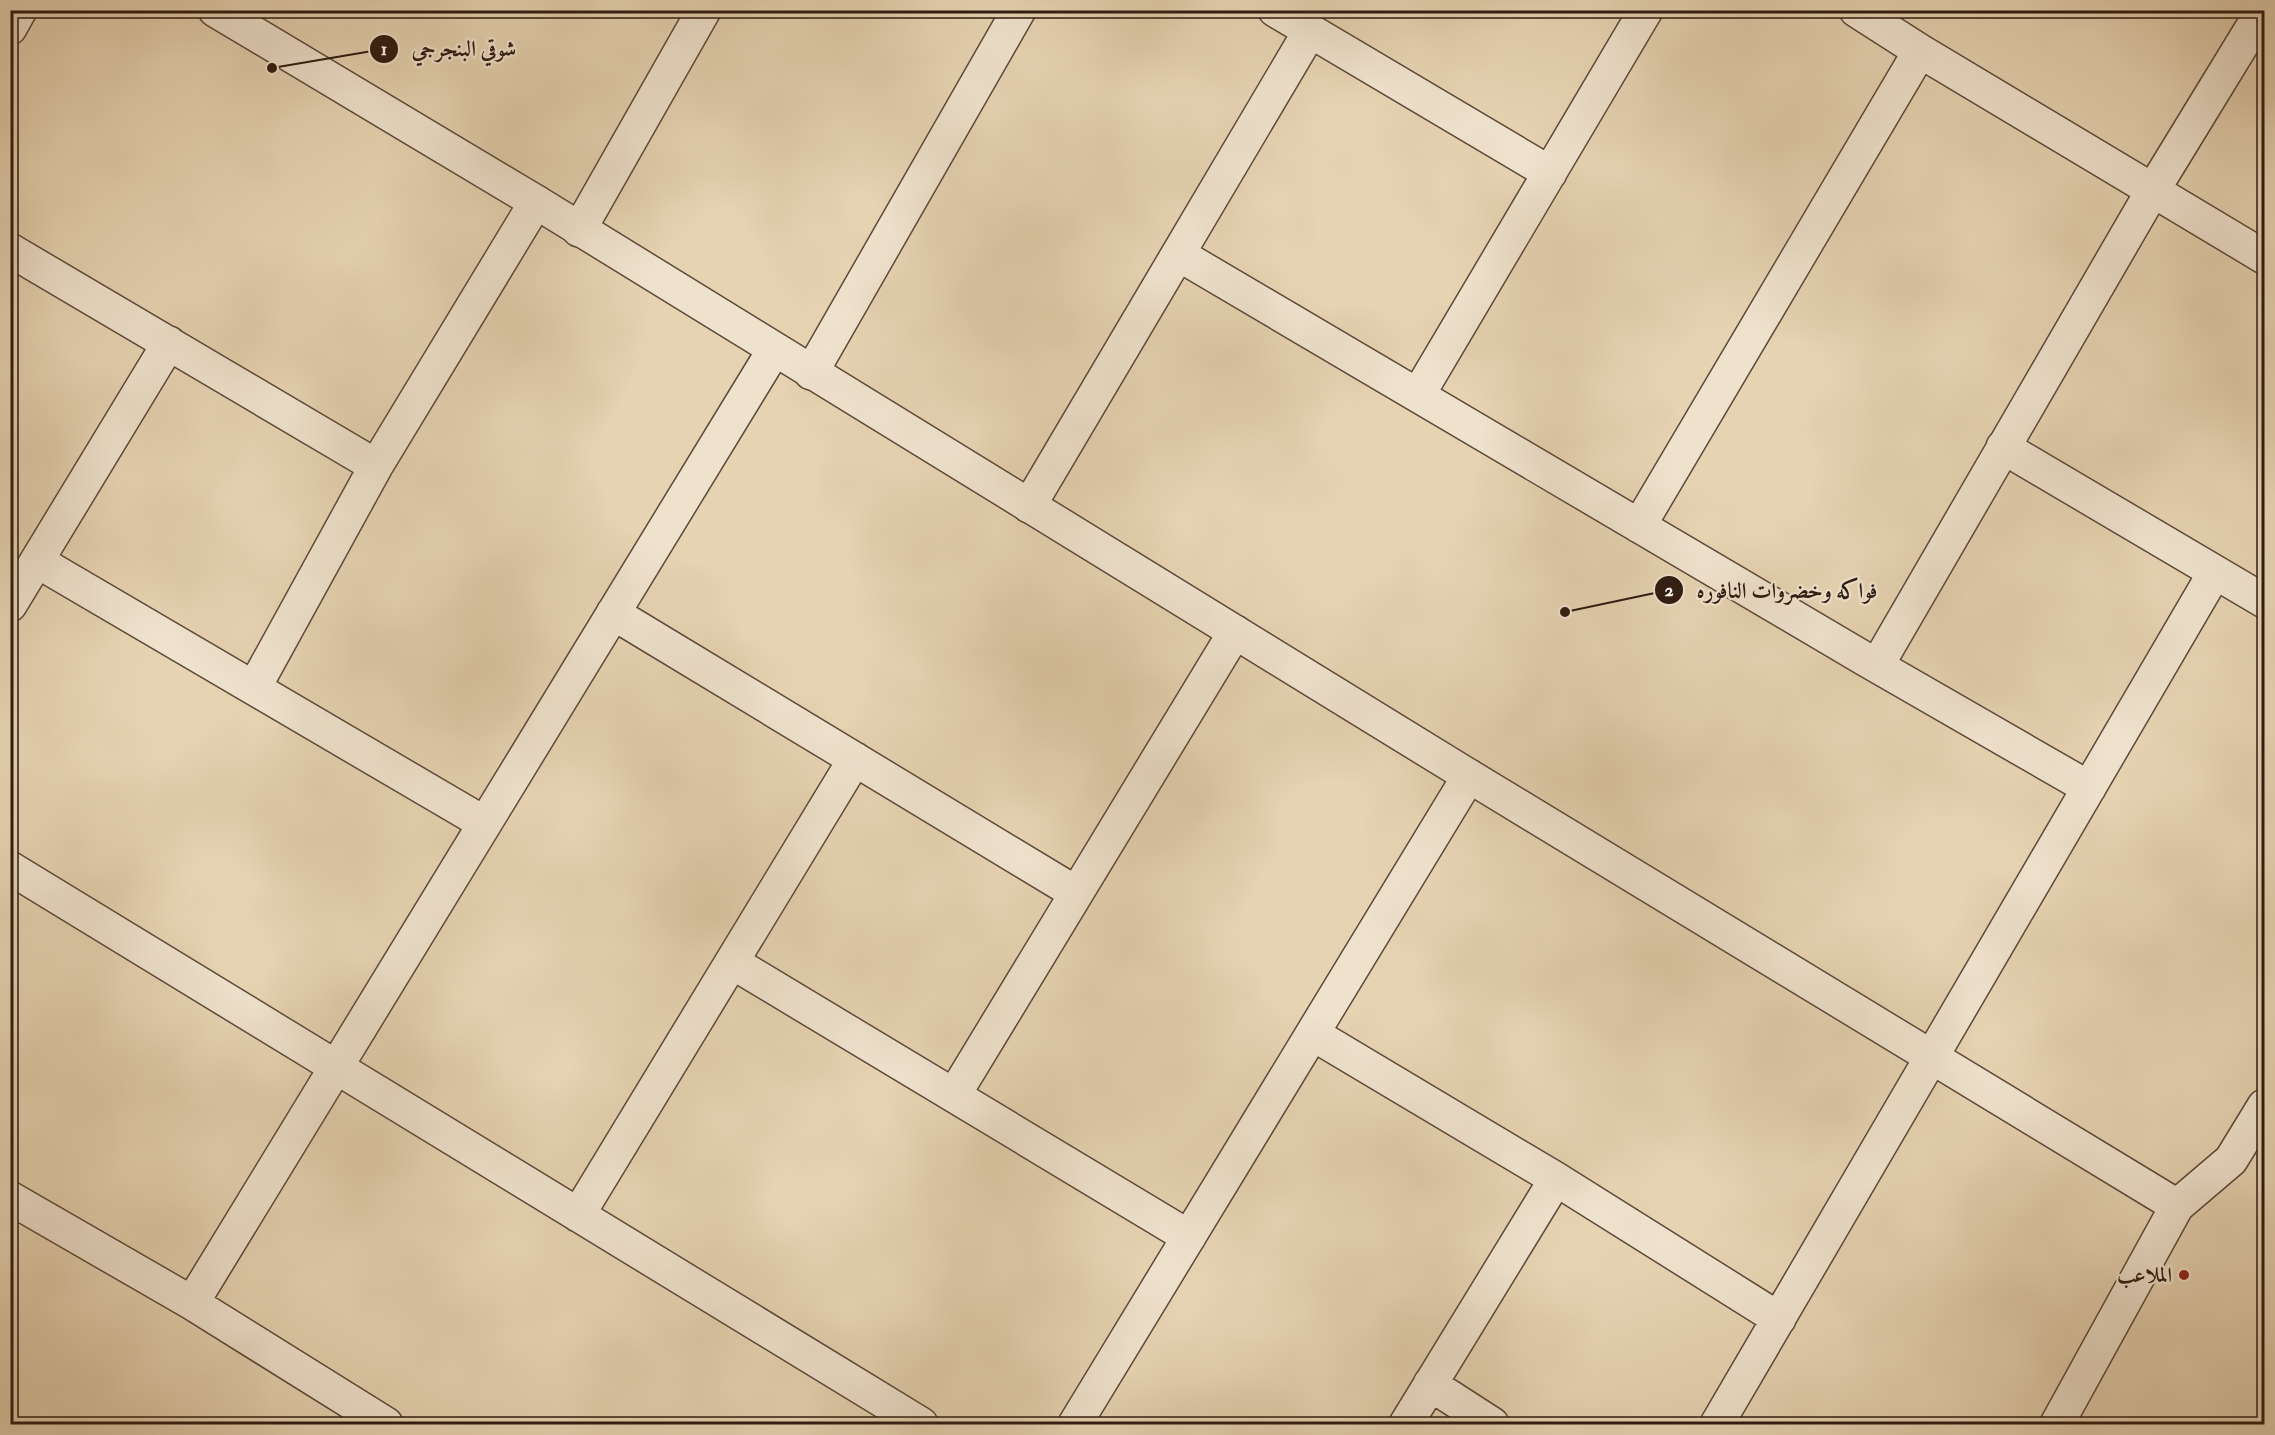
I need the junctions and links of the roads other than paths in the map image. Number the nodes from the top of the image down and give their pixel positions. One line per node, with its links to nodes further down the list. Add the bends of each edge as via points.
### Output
1 (21, 10): 9 (street)
2 (215, 10): 14 (street)
3 (704, 10): 15 (street)
4 (1018, 10): 21 (street)
5 (1275, 10): 10 (street)
6 (1646, 10): 12 (street)
7 (1856, 10): 11 (street)
8 (2263, 10): 13 (street)
9 (10, 28)
10 (1310, 31): 12 (street); 17 (street)
11 (1920, 51): 13 (street); 26 (street)
12 (1550, 173): 22 (street)
13 (2153, 190): 18 (street); 23 (street)
14 (536, 202): 15 (street); 24 (street)
15 (579, 230): 20 (street)
16 (10, 250): 19 (street)
17 (1178, 254): 22 (street); 25 (street)
18 (2265, 256)
19 (169, 343): 24 (street); 27 (street)
20 (774, 350): 21 (street); 31 (street)
21 (811, 373): 25 (street)
22 (1418, 395): 26 (street)
23 (2003, 447): 28 (street); 33 (street, via 1882,657)
24 (376, 466): 34 (street)
25 (1029, 506): 32 (street)
26 (1639, 526): 33 (street)
27 (37, 561): 30 (street); 34 (street)
28 (2215, 572): 29 (street); 37 (street)
29 (2265, 601)
30 (10, 605)
31 (613, 613): 35 (street); 38 (street)
32 (1235, 632): 36 (street); 40 (street)
33 (1873, 663): 37 (street)
34 (254, 688): 38 (street)
35 (855, 759): 40 (street); 41 (street)
36 (1469, 776): 42 (street); 43 (street)
37 (2089, 788): 43 (street)
38 (484, 823): 44 (street)
39 (10, 868): 44 (street)
40 (1077, 893): 45 (street)
41 (732, 962): 45 (street); 50 (street)
42 (1313, 1034): 47 (street); 51 (street)
43 (1932, 1057): 49 (street); 53 (street)
44 (335, 1067): 50 (street); 52 (street)
45 (954, 1095): 51 (street)
46 (2265, 1106): 49 (street, via 2231,1160)
47 (1556, 1179): 53 (street); 54 (street)
48 (10, 1197): 52 (street)
49 (2177, 1206): 61 (street)
50 (578, 1215): 56 (street)
51 (1189, 1237): 57 (street)
52 (192, 1303): 55 (street)
53 (1779, 1319): 60 (street)
54 (1430, 1384): 58 (street); 59 (street)
55 (386, 1425)
56 (921, 1425)
57 (1075, 1425)
58 (1406, 1425)
59 (1492, 1425)
60 (1717, 1425)
61 (2057, 1425)

